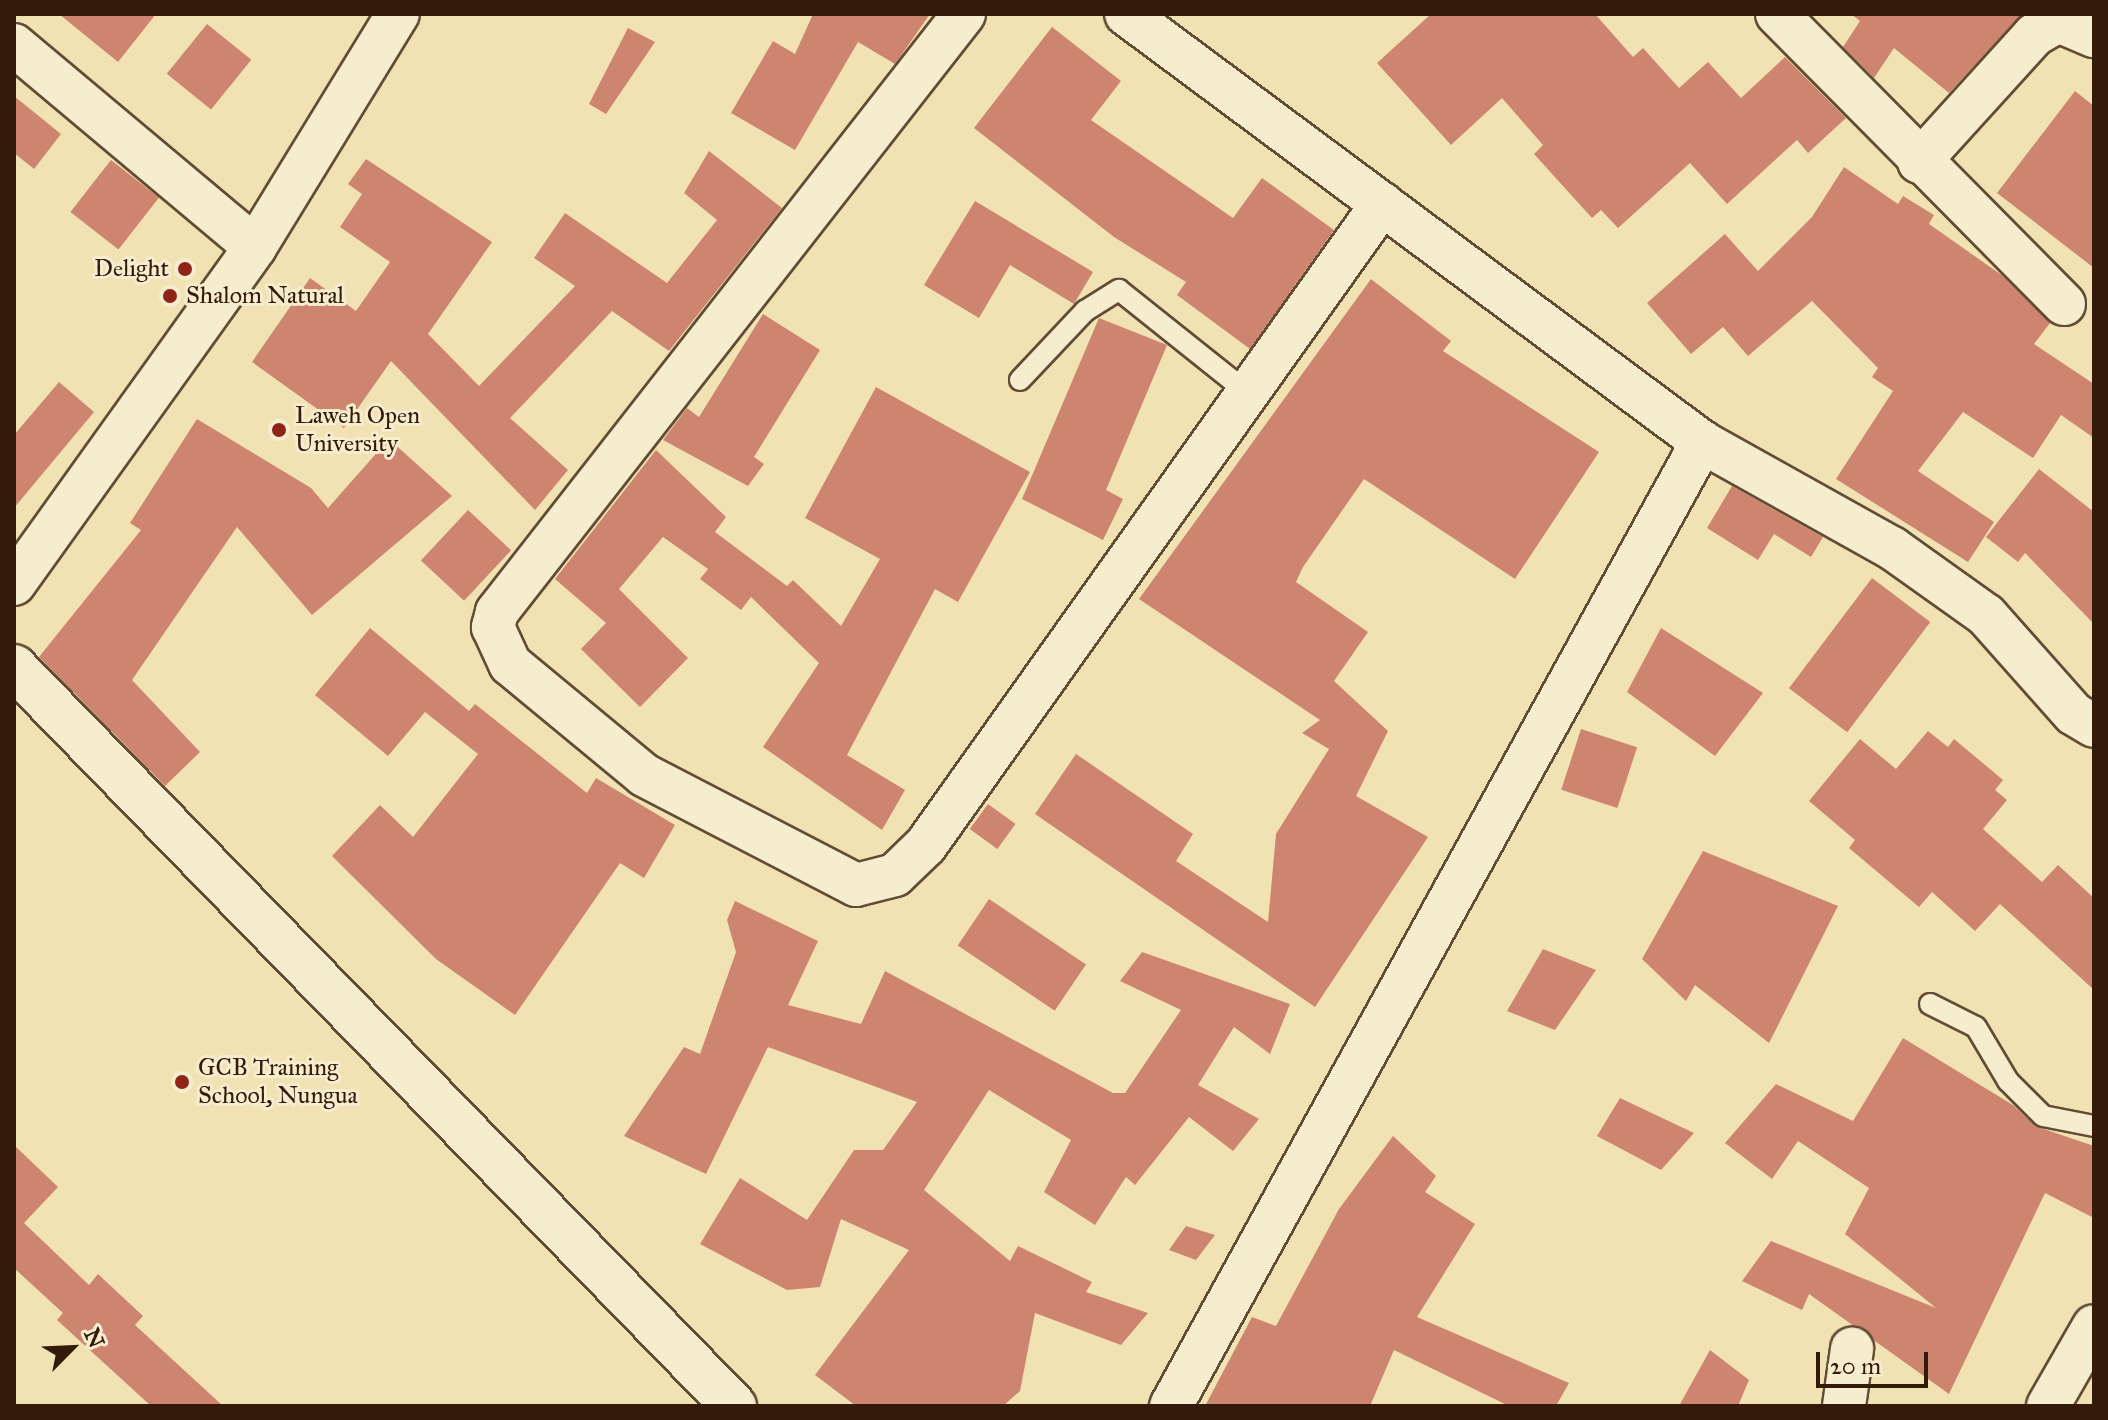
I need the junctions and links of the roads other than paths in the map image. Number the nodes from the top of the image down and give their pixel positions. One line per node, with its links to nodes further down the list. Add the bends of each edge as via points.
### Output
1 (398, 14): 9 (street)
2 (964, 14): 12 (street, via 497,612 496,643 510,664 644,775 856,885 895,875 926,845)
3 (1126, 14): 8 (street)
4 (1777, 14): 7 (street)
5 (2094, 36): 7 (street, via 2058,21 2034,35)
6 (14, 45): 9 (street)
7 (1919, 162): 10 (street)
8 (1382, 204): 12 (street); 13 (street)
9 (255, 247): 14 (street)
10 (2064, 304)
11 (1020, 380): 12 (lane, via 1085,311 1119,290)
12 (1248, 393)
13 (1702, 442): 16 (street, via 1868,533 1986,615 2074,714); 22 (street)
14 (14, 584)
15 (14, 667): 21 (street)
16 (2094, 726)
17 (1930, 1004): 18 (lane, via 1976,1027 2008,1081 2043,1116)
18 (2094, 1126)
19 (2094, 1326): 24 (street)
20 (1852, 1349): 23 (street)
21 (734, 1406)
22 (1171, 1406)
23 (1844, 1406)
24 (2048, 1406)

